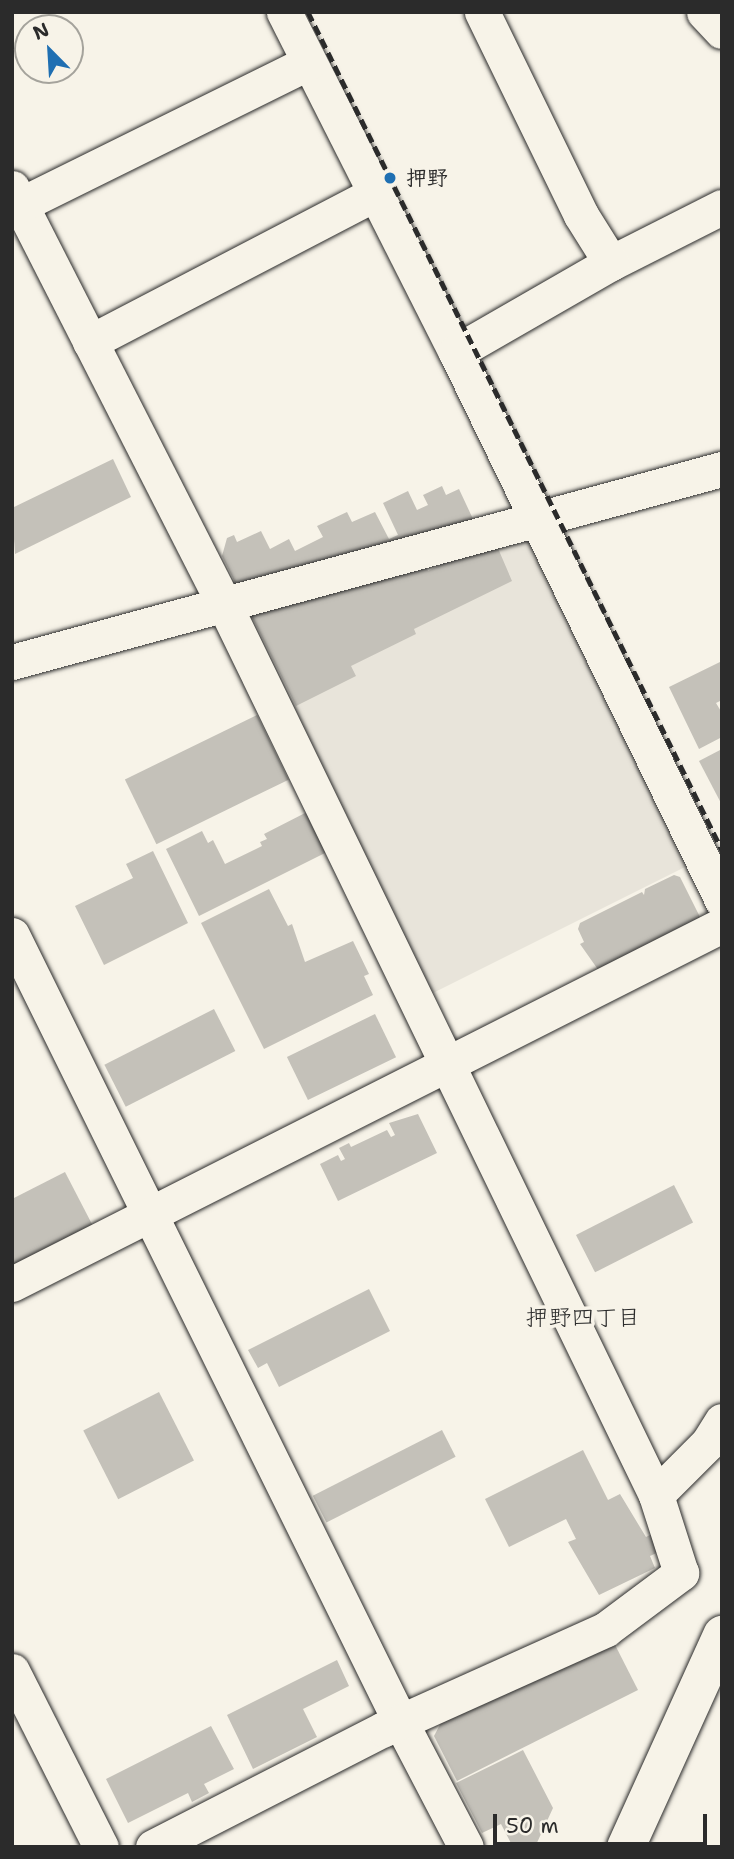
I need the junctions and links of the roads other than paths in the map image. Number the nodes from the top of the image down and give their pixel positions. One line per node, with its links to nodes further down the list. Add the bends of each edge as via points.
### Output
1 (284, 12): 5 (street)
2 (482, 12): 9 (street, via 581,215)
3 (704, 12): 4 (street)
4 (722, 31)
5 (309, 62): 6 (street); 7 (street)
6 (376, 193): 10 (street); 11 (street)
7 (16, 196): 10 (street)
8 (722, 207): 9 (street)
9 (611, 263): 11 (street)
10 (90, 342): 14 (street)
11 (456, 352): 13 (street)
12 (722, 469): 13 (street)
13 (534, 518): 14 (street); 16 (street)
14 (224, 604): 15 (street); 19 (street)
15 (12, 662)
16 (722, 900)
17 (722, 925): 19 (street)
18 (12, 935): 20 (street)
19 (449, 1065): 20 (street); 23 (street)
20 (151, 1213): 21 (street); 26 (street)
21 (12, 1284)
22 (722, 1421): 23 (street, via 708,1443)
23 (656, 1494): 26 (street, via 681,1573 606,1629)
24 (722, 1635): 30 (highway)
25 (12, 1671): 27 (street)
26 (400, 1721): 28 (street); 29 (street)
27 (100, 1847)
28 (153, 1847)
29 (467, 1847)
30 (625, 1847)

